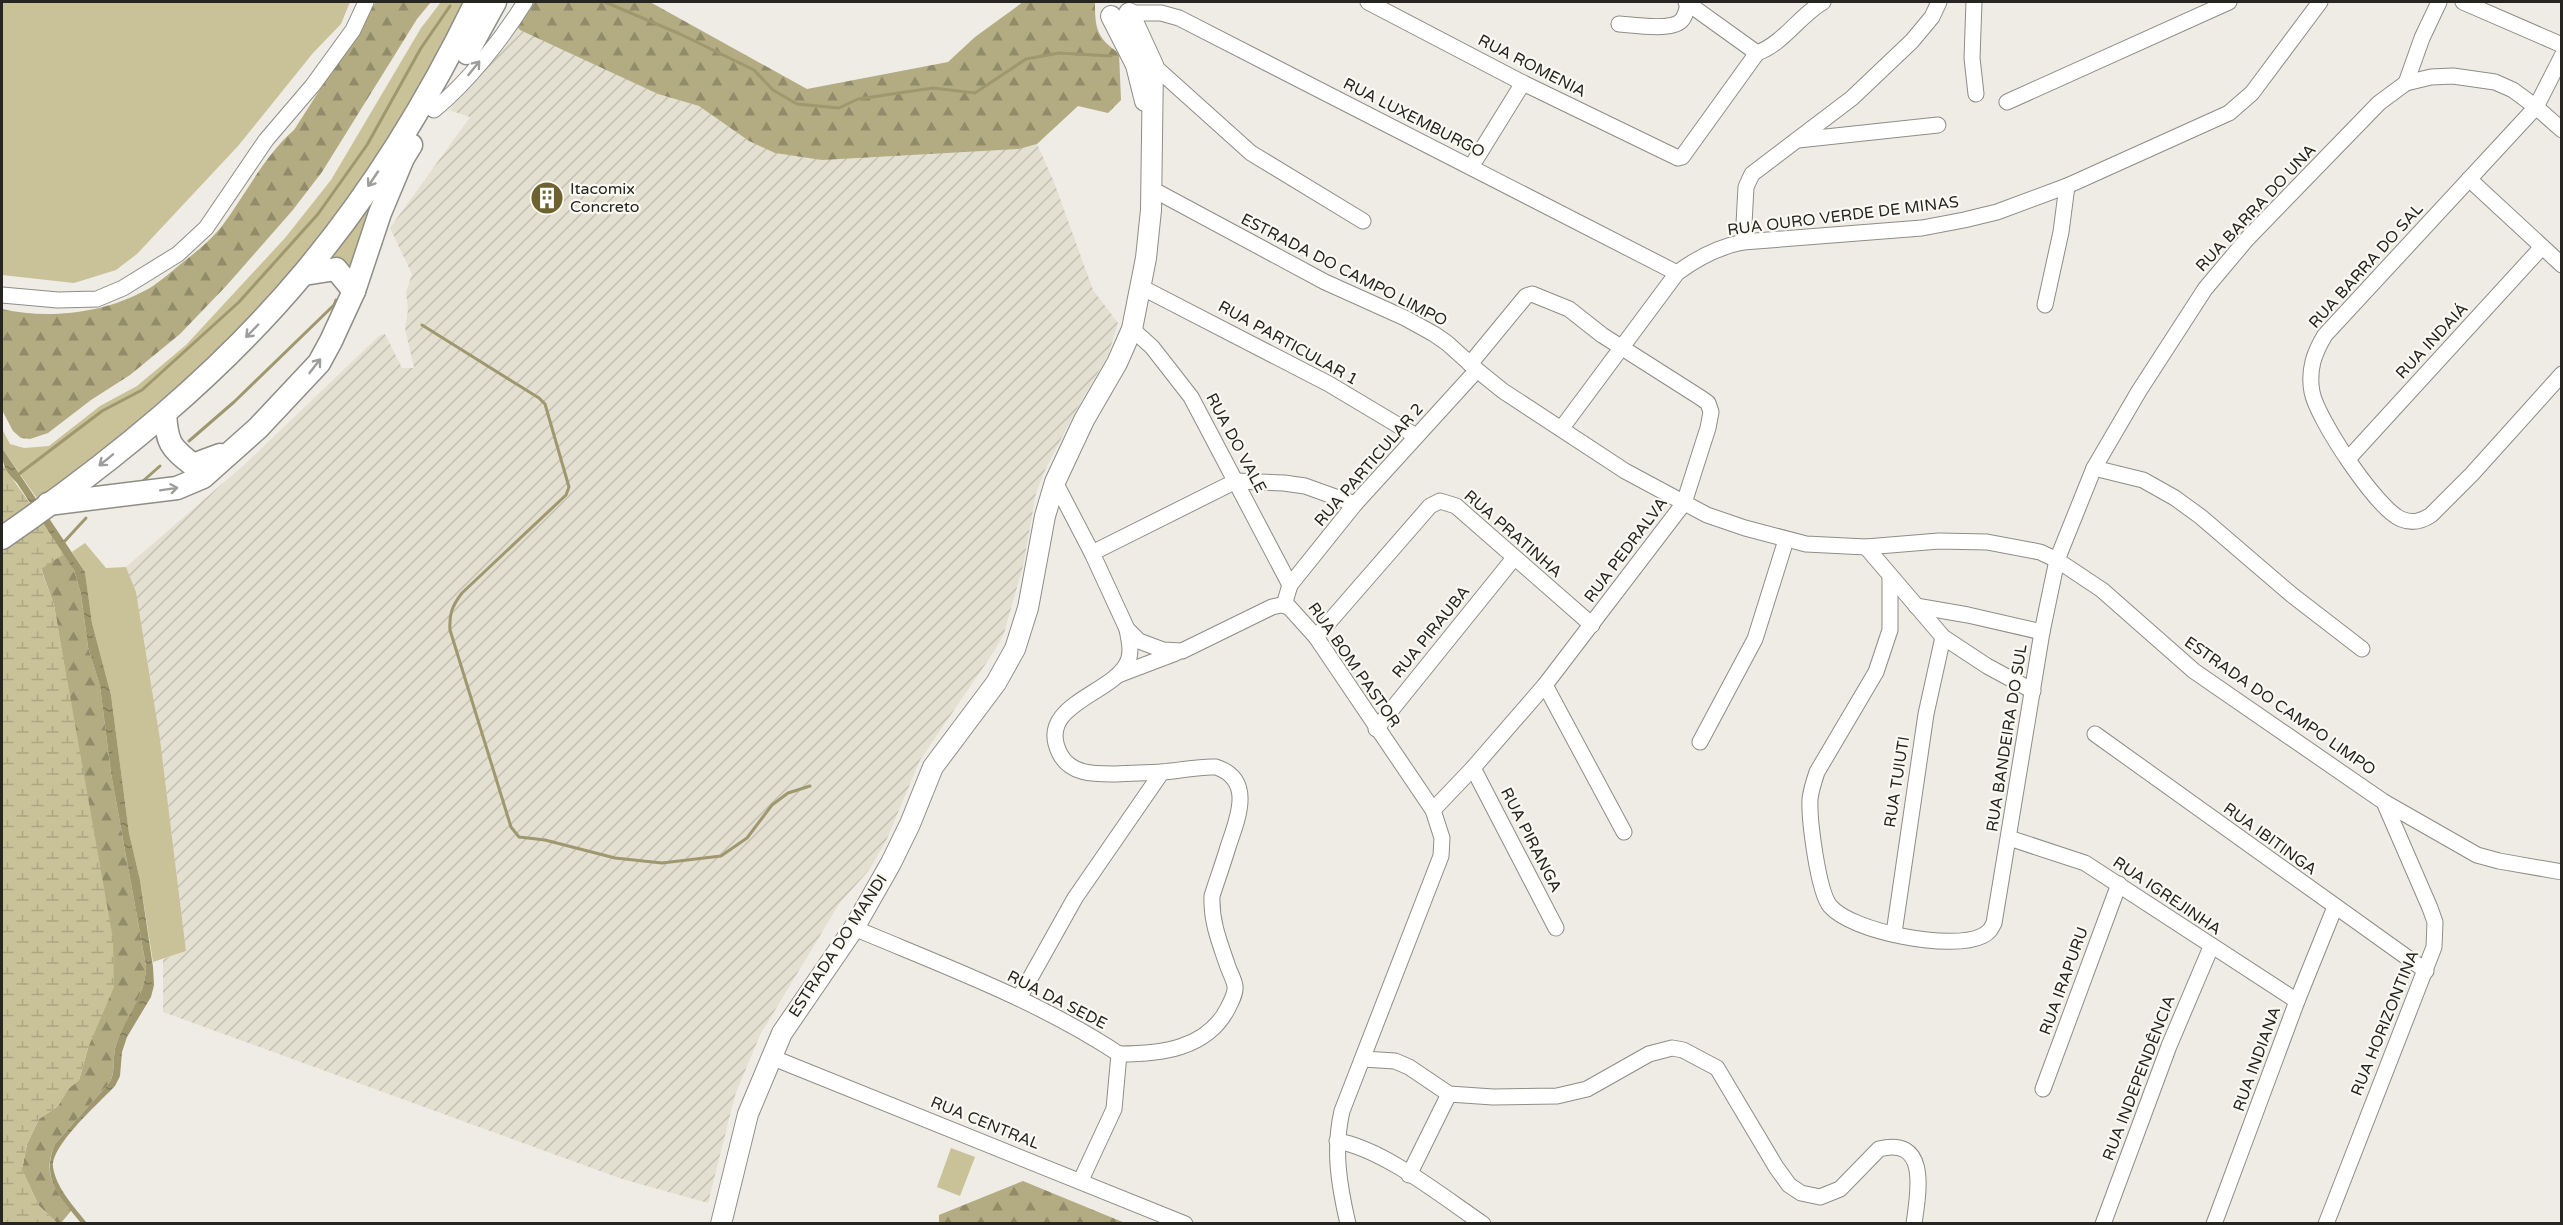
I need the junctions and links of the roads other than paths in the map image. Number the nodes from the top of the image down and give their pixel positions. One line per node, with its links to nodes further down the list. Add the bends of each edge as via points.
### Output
1 (366, 2): 42 (street, via 353,30 313,85 266,140 206,228 178,255 97,299)
2 (476, 2): 39 (highway, one-way to 39, via 412,121 340,229)
3 (495, 2): 25 (highway)
4 (525, 2): 25 (street, one-way to 4, via 452,95)
5 (1368, 2): 21 (street, RUA ROMENIA)
6 (1687, 2): 15 (street, via 1683,18 1675,24); 17 (street)
7 (1823, 2): 17 (street, via 1801,17 1774,45)
8 (1939, 2): 28 (street, via 1932,17 1896,57)
9 (1974, 2): 22 (street, via 1972,58)
10 (2229, 2): 23 (street)
11 (2319, 2): 32 (street, RUA OURO VERDE DE MINAS, via 2252,93 2229,113)
12 (2439, 2): 20 (street)
13 (2463, 2): 16 (street)
14 (1116, 7): 19 (main road, ESTRADA DO MANDI); 29 (main road, ESTRADA DO MANDI, via 1140,75); 30 (street, RUA LUXEMBURGO, via 1179,18)
15 (1619, 24)
16 (2562, 45)
17 (1756, 52): 21 (street, RUA ROMENIA, via 1678,158)
18 (2562, 56): 24 (street, RUA BARRA DO SAL)
19 (1154, 65): 29 (main road, ESTRADA DO MANDI); 34 (street, via 1251,153)
20 (2406, 82): 24 (street, RUA BARRA DO UNA, via 2431,77 2473,77 2513,90); 54 (street, RUA BARRA DO UNA, via 2379,103 2247,239 2205,289)
21 (1523, 83): 30 (street)
22 (1976, 93)
23 (2007, 102)
24 (2536, 106): 27 (street, RUA BARRA DO UNA); 31 (street, RUA BARRA DO SAL)
25 (434, 110): 41 (highway, via 403,158)
26 (1938, 125): 28 (street)
27 (2562, 130)
28 (1798, 140): 35 (street, via 1748,180)
29 (1153, 141): 33 (main road, ESTRADA DO MANDI)
30 (1471, 167): 38 (street, RUA LUXEMBURGO)
31 (2469, 179): 36 (street); 53 (street, RUA BARRA DO SAL, via 2325,335 2313,358 2312,394)
32 (2067, 186): 35 (street, RUA OURO VERDE DE MINAS, via 1997,212 1922,228); 44 (street)
33 (1152, 189): 40 (main road, ESTRADA DO MANDI); 47 (street, ESTRADA DO CAMPO LIMPO, via 1305,272 1413,322 1447,343)
34 (1362, 221)
35 (1743, 242): 38 (street, RUA OURO VERDE DE MINAS, via 1710,252)
36 (2542, 248): 37 (street); 53 (street, RUA INDAIÁ)
37 (2562, 265)
38 (1677, 273): 46 (street, RUA OURO VERDE DE MINAS)
39 (304, 274): 41 (highway, via 336,269); 49 (highway, one-way to 49, via 219,364)
40 (1141, 287): 45 (main road, ESTRADA DO MANDI); 51 (street, RUA PARTICULAR 1, via 1329,384)
41 (354, 291): 52 (highway, one-way to 41, via 319,363)
42 (2, 295)
43 (1524, 299): 46 (street, RUA PEDRALVA, via 1532,294 1560,304); 47 (street, RUA PARTICULAR 2)
44 (2045, 305)
45 (1132, 329): 55 (street, RUA DO VALE, via 1152,347 1191,397); 56 (main road, ESTRADA DO MANDI)
46 (1622, 348): 50 (street, RUA OURO VERDE DE MINAS); 57 (street, RUA PEDRALVA, via 1710,407 1708,428)
47 (1473, 367): 50 (street, ESTRADA DO CAMPO LIMPO); 51 (street, RUA PARTICULAR 2)
48 (2562, 374): 53 (street, RUA BARRA DO SAL, via 2472,474 2425,519 2409,522 2389,512)
49 (165, 414): 52 (highway, via 166,438 193,465); 59 (highway, one-way to 59)
50 (1561, 429): 57 (street, ESTRADA DO CAMPO LIMPO)
51 (1416, 436): 58 (street, RUA PARTICULAR 2)
52 (233, 450): 59 (highway, one-way to 52, via 177,488 203,477)
53 (2348, 459)
54 (2094, 468): 65 (street, RUA BARRA DO UNA); 75 (street, via 2143,480 2175,498)
55 (1236, 481): 58 (street, via 1305,486); 63 (street); 67 (street, RUA DO VALE)
56 (1055, 482): 63 (street); 93 (main road, ESTRADA DO MANDI, via 1042,527 1028,608 1015,648 996,683 933,767 900,846)
57 (1684, 503): 61 (street, ESTRADA DO CAMPO LIMPO, via 1726,522); 70 (street, RUA PEDRALVA)
58 (1355, 504): 67 (street, RUA PARTICULAR 2)
59 (42, 509): 60 (highway)
60 (2, 538)
61 (1786, 540): 62 (street, ESTRADA DO CAMPO LIMPO); 82 (street, via 1755,639)
62 (1866, 547): 65 (street, ESTRADA DO CAMPO LIMPO, via 1987,542 2040,552); 66 (street)
63 (1092, 553): 71 (street)
64 (1514, 558): 70 (street, RUA PRATINHA); 73 (street, RUA PRATINHA, via 1456,506 1440,501 1430,506); 80 (street, RUA PIRAUBA)
65 (2057, 560): 72 (street, RUA BANDEIRA DO SUL); 85 (street, ESTRADA DO CAMPO LIMPO, via 2102,590 2194,671)
66 (1890, 577): 69 (street); 94 (street, via 1890,630 1876,672 1816,772 1810,799 1822,890 1830,906 1848,919)
67 (1290, 585): 68 (street)
68 (1284, 605): 73 (street, RUA BOM PASTOR, via 1296,612); 76 (street, RUA BOM PASTOR, via 1272,607)
69 (1916, 606): 72 (street); 74 (street)
70 (1592, 625): 78 (street, RUA PEDRALVA)
71 (1127, 629): 76 (street, via 1150,647); 77 (street, via 1129,658)
72 (2042, 632): 79 (street, RUA BANDEIRA DO SUL)
73 (1316, 637): 80 (street, RUA BOM PASTOR)
74 (1943, 637): 79 (street); 94 (street, RUA TUIUTI, via 1926,714)
75 (2362, 649)
76 (1182, 651): 77 (street, RUA BOM PASTOR)
77 (1118, 675): 84 (street, RUA BOM PASTOR, via 1062,716 1055,735 1059,752 1068,765 1087,773)
78 (1545, 685): 83 (street, RUA PEDRALVA); 87 (street)
79 (2033, 690): 88 (street, RUA BANDEIRA DO SUL)
80 (1376, 729): 86 (street, RUA BOM PASTOR)
81 (2095, 734): 91 (street, RUA IBITINGA)
82 (1700, 742)
83 (1473, 768): 86 (street, RUA PEDRALVA); 92 (street, RUA PIRANGA)
84 (1162, 772): 97 (street, via 1075,898); 99 (street, RUA BOM PASTOR, via 1216,767 1237,783 1240,812 1211,908 1235,989 1225,1013 1209,1033 1163,1052)
85 (2384, 802): 89 (street, ESTRADA DO CAMPO LIMPO, via 2477,855); 96 (street, RUA HORIZONTINA, via 2435,922 2434,947)
86 (1433, 810): 101 (street, RUA BOM PASTOR, via 1442,838 1441,856)
87 (1624, 832)
88 (2009, 838): 90 (street, RUA IGREJINHA, via 2085,863); 94 (street, RUA BANDEIRA DO SUL, via 1990,930 1966,940 1927,940)
89 (2562, 872)
90 (2119, 884): 95 (street, RUA IGREJINHA); 102 (street, RUA IRAPURU)
91 (2335, 908): 96 (street, RUA IBITINGA); 98 (street, RUA INDIANA)
92 (1556, 927)
93 (854, 928): 97 (street, RUA DA SEDE); 100 (main road, ESTRADA DO MANDI, via 782,1033)
94 (1894, 933)
95 (2211, 947): 98 (street, RUA IGREJINHA); 112 (street, RUA INDEPENDÊNCIA, via 2169,1046)
96 (2426, 971): 114 (street, RUA HORIZONTINA)
97 (1019, 998): 99 (street, RUA DA SEDE, via 1083,1030)
98 (2297, 1000): 113 (street, RUA INDIANA)
99 (1119, 1054): 106 (street, via 1114,1109)
100 (771, 1057): 106 (street, RUA CENTRAL); 107 (main road, ESTRADA DO MANDI, via 748,1114)
101 (1363, 1059): 103 (street, via 1395,1061); 104 (street, RUA BOM PASTOR, via 1342,1111)
102 (2043, 1089)
103 (1449, 1094): 105 (street); 111 (street, via 1571,1094 1649,1054 1672,1048 1683,1050 1717,1068 1776,1167 1789,1185 1801,1193 1820,1197 1840,1189 1879,1149 1900,1147 1907,1151 1917,1169 1919,1186)
104 (1337, 1141): 105 (street, via 1365,1150); 109 (street, RUA BOM PASTOR, via 1336,1165)
105 (1409, 1175): 110 (street)
106 (1081, 1180): 108 (street, RUA CENTRAL)
107 (721, 1224)
108 (1185, 1224)
109 (1348, 1224)
110 (1483, 1224)
111 (1914, 1224)
112 (2103, 1224)
113 (2214, 1224)
114 (2326, 1224)

